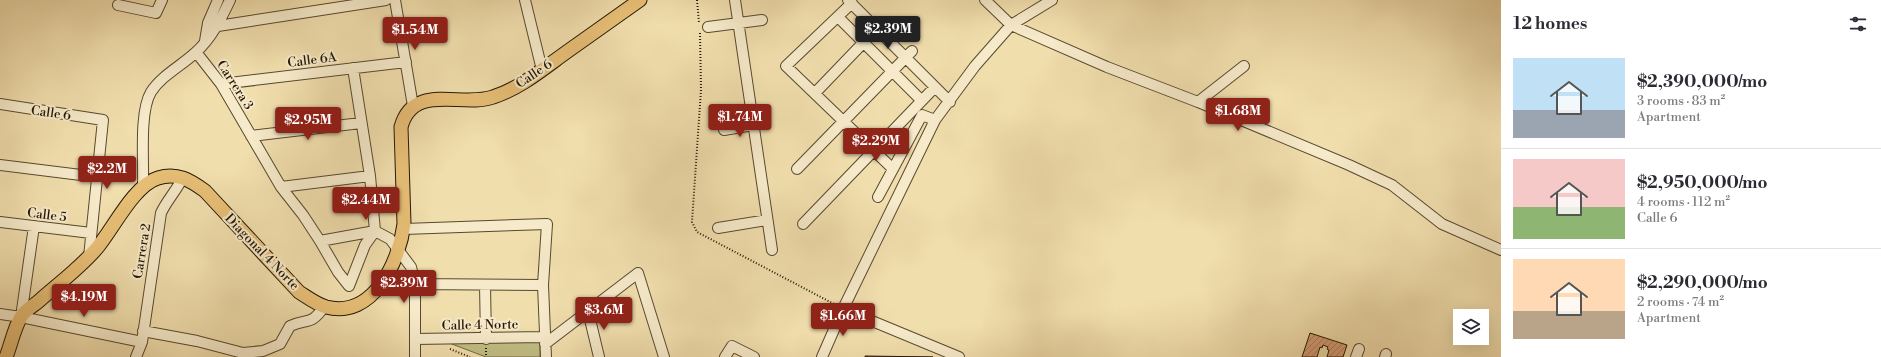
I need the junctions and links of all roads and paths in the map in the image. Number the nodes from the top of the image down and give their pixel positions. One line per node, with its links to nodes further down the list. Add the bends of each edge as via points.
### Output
1 (162, 0): 13 (street, via 156,13)
2 (218, 0): 21 (street, via 208,23)
3 (230, 0): 18 (street)
4 (386, 0): 18 (street)
5 (395, 0): 25 (street)
6 (525, 0): 28 (street)
7 (640, 0): 28 (main road, Calle 6)
8 (697, 0): 71 (path, via 701,73 692,222 694,227 697,232)
9 (735, 0): 16 (street)
10 (986, 0): 17 (street)
11 (1052, 0): 17 (street)
12 (850, 2): 14 (street); 20 (street)
13 (118, 5)
14 (838, 17): 22 (street); 32 (street, via 786,66)
15 (762, 20): 16 (street)
16 (738, 23): 19 (street); 41 (street)
17 (1011, 25): 34 (street, via 975,66); 35 (street, via 1107,67)
18 (218, 26): 21 (street)
19 (708, 27)
20 (880, 32): 22 (street); 24 (street)
21 (205, 41): 23 (street)
22 (865, 43): 29 (street); 32 (street)
23 (196, 52): 30 (street, Carrera 3); 51 (street, via 167,75 151,92 144,114)
24 (909, 55): 29 (street); 31 (street)
25 (406, 62): 27 (street, Calle 6A); 37 (street)
26 (1244, 66): 35 (street)
27 (353, 68): 30 (street, Calle 6A); 40 (street)
28 (542, 70): 37 (main road, Calle 6, via 518,86 486,100 441,99)
29 (893, 71): 33 (street); 39 (street)
30 (221, 84): 43 (street, Carrera 3)
31 (935, 87): 33 (street); 34 (street)
32 (815, 93): 39 (street)
33 (921, 100): 44 (street)
34 (950, 102): 38 (street)
35 (1198, 102): 65 (street, via 1392,185 1442,224)
36 (0, 104): 50 (street, Calle 6, via 102,120)
37 (413, 106): 58 (main road, via 404,117 401,126)
38 (935, 120): 47 (street, via 922,115); 71 (street)
39 (844, 121): 44 (street); 46 (street)
40 (361, 123): 43 (street); 49 (street)
41 (753, 125): 42 (street); 54 (street)
42 (724, 130)
43 (252, 136): 52 (street, Carrera 3)
44 (873, 150): 47 (street); 56 (street)
45 (0, 165): 50 (street)
46 (797, 169)
47 (893, 169): 53 (street)
48 (177, 176): 51 (main road, via 156,178); 70 (main road, Diagonal 4 Norte, via 193,182 205,191 299,292); 75 (street, Carrera 2, via 178,188 161,213)
49 (370, 176): 52 (street); 60 (street)
50 (97, 177): 61 (street)
51 (143, 186): 66 (main road)
52 (281, 188): 62 (street, Carrera 3, via 303,214)
53 (878, 197)
54 (767, 220): 59 (street); 64 (street)
55 (0, 222): 57 (street, Calle 5)
56 (803, 224)
57 (34, 226): 61 (street, Calle 5); 74 (street)
58 (404, 227): 63 (main road); 69 (street, via 547,224)
59 (718, 228)
60 (375, 231): 62 (street); 62 (street, Carrera 3, via 365,245 349,286); 63 (street, via 390,239)
61 (91, 233): 66 (street)
62 (320, 241)
63 (398, 249): 67 (street, via 412,267); 70 (main road, Diagonal 4 Norte, via 386,278 361,304 350,308)
64 (772, 250)
65 (1501, 250)
66 (89, 257): 74 (main road)
67 (415, 284): 68 (street); 76 (street)
68 (485, 285): 69 (street); 77 (street)
69 (543, 285): 78 (street)
70 (324, 307): 75 (street, via 310,322 295,324 288,329 280,344 263,351 243,353)
71 (843, 309): 81 (street); 91 (street)
72 (588, 311): 78 (street); 87 (street); 88 (street, via 638,273)
73 (0, 314): 74 (street)
74 (21, 316): 79 (street); 82 (main road)
75 (143, 331): 79 (street, Carrera 2)
76 (415, 339): 77 (street, Calle 4 Norte); 84 (street)
77 (486, 339): 78 (street, Calle 4 Norte)
78 (545, 340): 86 (street)
79 (142, 342): 83 (street, Carrera 2)
80 (446, 348): 85 (path)
81 (945, 354): 92 (street)
82 (6, 357)
83 (136, 357)
84 (415, 357)
85 (470, 357)
86 (546, 357)
87 (600, 357)
88 (664, 357)
89 (725, 357): 90 (street, via 732,346)
90 (754, 357)
91 (822, 357)
92 (959, 357)

